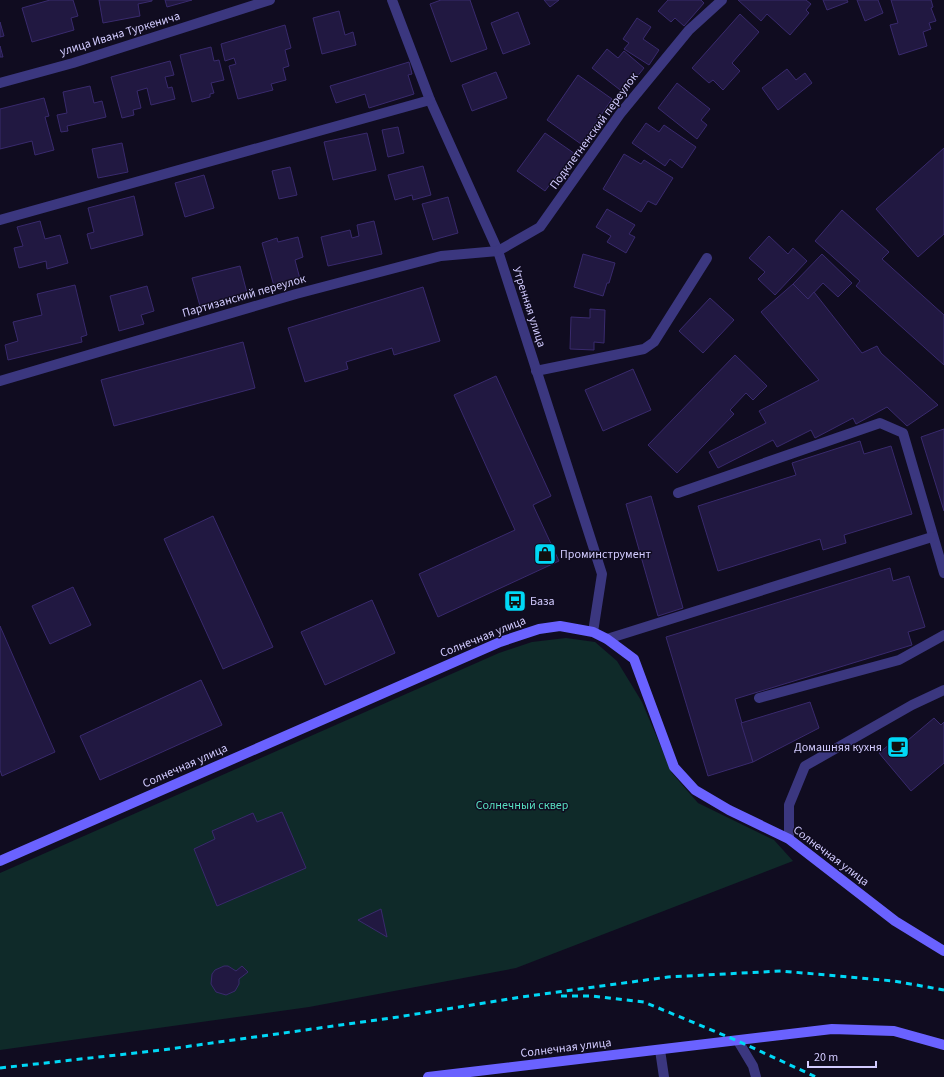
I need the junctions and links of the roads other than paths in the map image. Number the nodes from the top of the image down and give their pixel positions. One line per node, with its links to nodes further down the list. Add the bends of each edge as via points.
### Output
1 (270, 0): 4 (street, улица Ивана Туркенича, via 73,63)
2 (392, 0): 5 (street, Утренняя улица)
3 (722, 0): 7 (street, Подклетненский переулок, via 689,30 620,114 540,228)
4 (0, 83)
5 (430, 100): 6 (street); 7 (street, Утренняя улица)
6 (0, 220)
7 (498, 251): 9 (street, Утренняя улица); 10 (street, Партизанский переулок, via 441,256 395,268 296,294)
8 (707, 258): 9 (street, via 654,342 644,349)
9 (536, 371): 14 (street, Утренняя улица, via 602,574)
10 (0, 381)
11 (678, 493): 12 (street, via 880,423 902,432)
12 (932, 537): 13 (street); 16 (street)
13 (944, 573)
14 (593, 632): 16 (main road, Солнечная улица); 20 (main road, Солнечная улица, via 560,626 539,629 500,642)
15 (944, 634): 18 (street, via 899,660)
16 (607, 639): 19 (main road, Солнечная улица, via 634,659 674,767 679,773 695,790 729,810)
17 (944, 690): 19 (street, via 912,705 805,766 789,805)
18 (759, 698)
19 (789, 839): 21 (main road, Солнечная улица, via 895,921)
20 (0, 861)
21 (944, 951)
22 (738, 1041): 23 (main road, Солнечная улица, via 832,1029 894,1031); 24 (main road, Солнечная улица); 27 (street, via 753,1066)
23 (944, 1045)
24 (660, 1050): 25 (main road, Солнечная улица); 26 (street)
25 (428, 1077)
26 (664, 1077)
27 (756, 1077)

